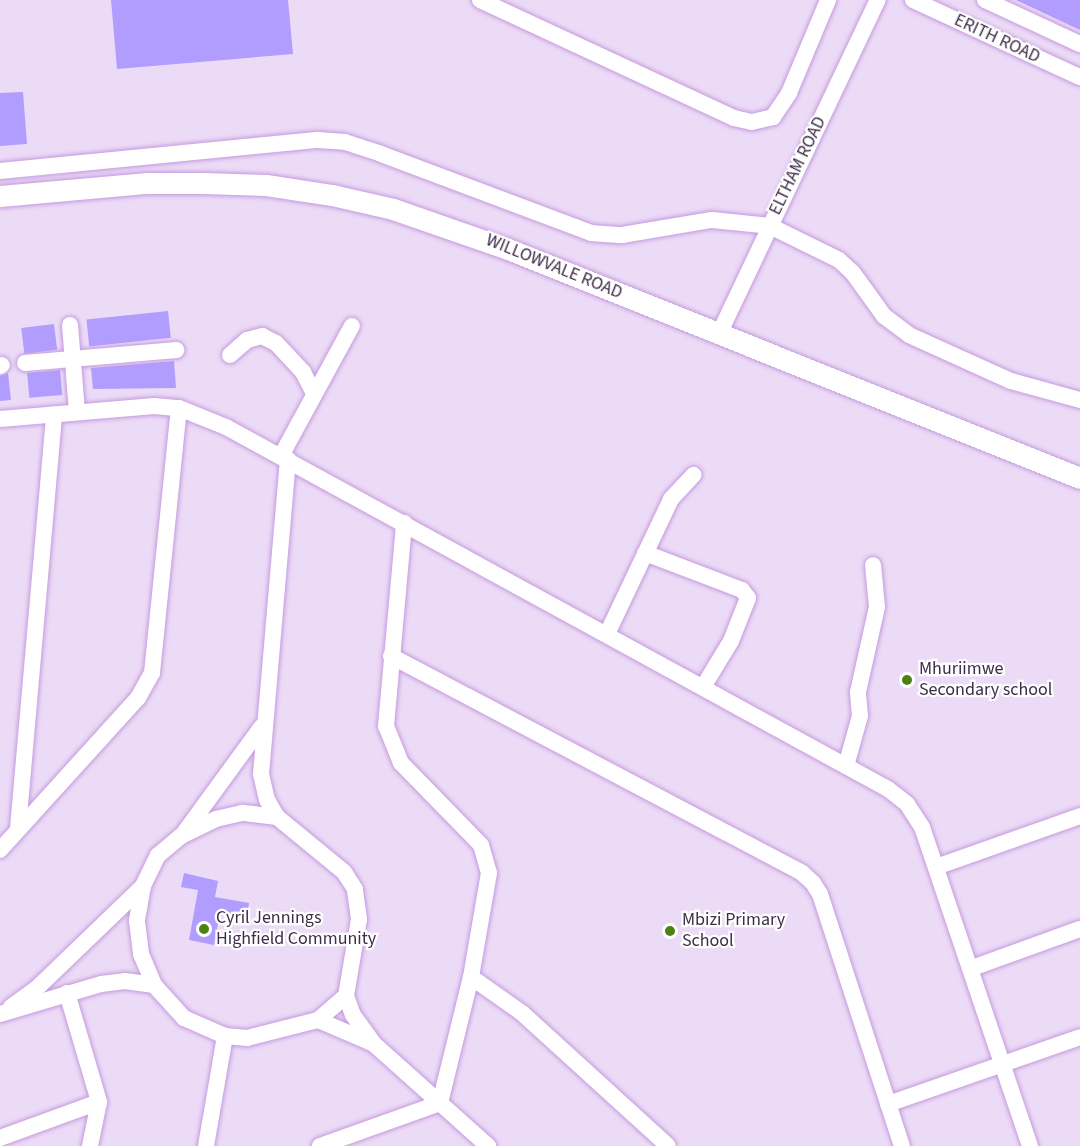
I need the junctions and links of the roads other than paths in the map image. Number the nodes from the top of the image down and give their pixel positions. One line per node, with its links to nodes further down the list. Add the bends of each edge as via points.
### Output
1 (480, 0): 2 (street, via 734,118 759,122 773,117 789,93)
2 (828, 0)
3 (878, 0): 10 (street, ELTHAM ROAD)
4 (913, 0): 7 (street, ERITH ROAD)
5 (985, 0): 6 (street)
6 (1080, 44)
7 (1080, 77)
8 (0, 171): 10 (street, via 318,140 345,142 381,154 591,233 622,236 712,220)
9 (0, 196): 13 (main road, WILLOWVALE ROAD, via 147,183 266,186 332,195 459,230)
10 (770, 226): 13 (street, ELTHAM ROAD); 19 (street, via 839,260 884,316 902,331 1011,381)
11 (70, 325): 16 (street)
12 (352, 326): 18 (street)
13 (720, 332): 26 (main road, WILLOWVALE ROAD)
14 (176, 350): 16 (street)
15 (230, 355): 18 (street, via 247,340 262,336 276,343 303,372)
16 (73, 360): 17 (street); 21 (street)
17 (25, 363)
18 (313, 392): 24 (street)
19 (1080, 400)
20 (179, 408): 21 (street); 24 (street); 37 (street, via 152,673 138,698)
21 (77, 412): 22 (street)
22 (54, 415): 23 (street); 37 (street)
23 (0, 419)
24 (285, 458): 27 (street); 33 (street)
25 (693, 475): 28 (street, via 671,499)
26 (1080, 478)
27 (404, 523): 30 (street); 31 (street)
28 (645, 553): 30 (street); 32 (street, via 742,590 748,598 731,641)
29 (873, 565): 34 (street, via 877,607 858,692 860,716)
30 (607, 634): 32 (street)
31 (391, 656): 44 (street, via 386,726 390,743 401,763 480,845 486,858 489,873); 56 (street, via 813,883 820,894)
32 (703, 687): 34 (street)
33 (265, 721): 36 (street, via 261,774 267,800); 38 (street, via 254,742)
34 (846, 766): 40 (street, via 907,804 922,827)
35 (1080, 816): 40 (street)
36 (278, 817): 38 (street, via 242,813 216,819); 47 (street, via 344,872 355,890 359,919)
37 (18, 828): 39 (street)
38 (181, 836): 41 (street, via 158,855)
39 (0, 849)
40 (936, 867): 43 (street)
41 (143, 886): 45 (street, via 137,921 141,954); 48 (street, via 36,989)
42 (1080, 929): 43 (street)
43 (972, 968): 53 (street)
44 (471, 978): 55 (street); 62 (street, via 522,1013)
45 (154, 985): 46 (street, via 125,981); 50 (street, via 184,1018)
46 (67, 993): 48 (street); 54 (street)
47 (346, 996): 49 (street); 52 (street, via 353,1015)
48 (1, 1013)
49 (318, 1020): 50 (street, via 247,1038); 52 (street)
50 (225, 1036): 59 (street)
51 (1080, 1037): 53 (street)
52 (375, 1045): 55 (street)
53 (1001, 1064): 56 (street); 64 (street)
54 (99, 1102): 57 (street); 58 (street)
55 (440, 1103): 60 (street); 61 (street)
56 (888, 1104): 63 (street)
57 (0, 1138)
58 (90, 1146)
59 (206, 1146)
60 (320, 1146)
61 (488, 1146)
62 (668, 1146)
63 (902, 1146)
64 (1030, 1146)

